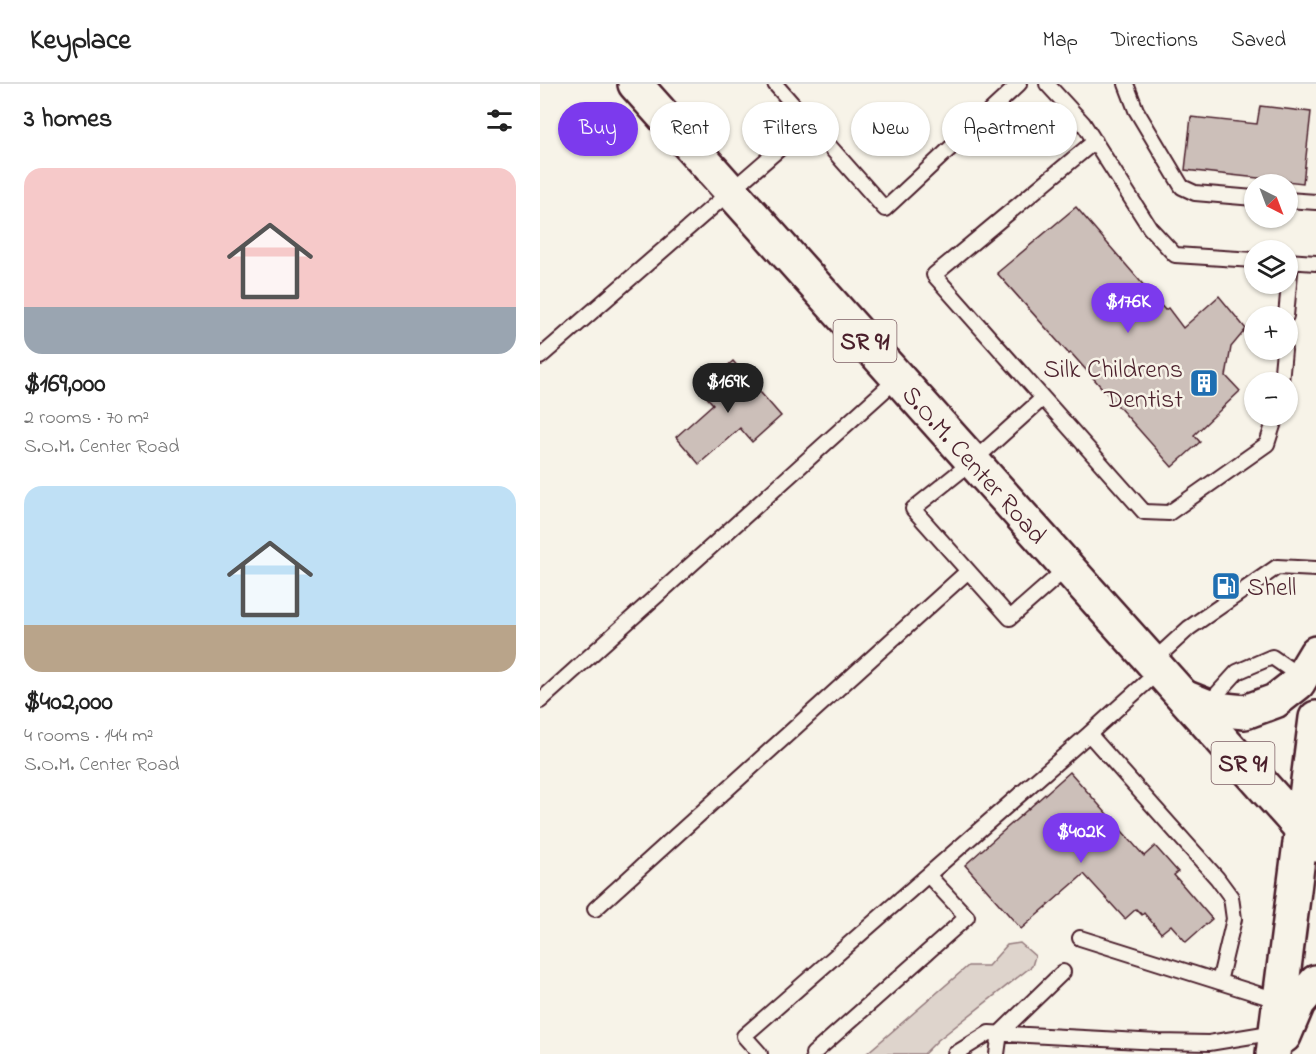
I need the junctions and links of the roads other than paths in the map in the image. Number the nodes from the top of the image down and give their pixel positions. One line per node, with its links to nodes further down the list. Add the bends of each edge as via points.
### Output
1 (635, 84): 10 (main road, S.O.M. Center Road / SR 91)
2 (775, 84): 6 (lane)
3 (1020, 84): 9 (lane, via 885,209)
4 (1047, 84): 7 (lane)
5 (1126, 84): 11 (lane, via 1136,110 1182,187 1195,194)
6 (791, 102)
7 (1095, 141): 14 (lane, via 1150,228 1175,255); 19 (lane, via 934,275)
8 (770, 156): 10 (lane)
9 (838, 156)
10 (730, 190): 17 (lane); 18 (main road, S.O.M. Center Road / SR 91)
11 (1244, 197)
12 (1298, 201): 13 (lane)
13 (1316, 202)
14 (1244, 259)
15 (1298, 262): 16 (lane)
16 (1316, 263)
17 (540, 357)
18 (898, 378): 21 (main road, S.O.M. Center Road / SR 91); 27 (lane)
19 (1043, 398): 20 (lane, via 1144,512 1169,513 1267,444); 21 (lane)
20 (1273, 426)
21 (973, 461): 22 (main road, S.O.M. Center Road / SR 91); 24 (lane, via 914,509)
22 (1068, 567): 24 (lane, via 1010,618); 26 (main road, S.O.M. Center Road / SR 91)
23 (1316, 568): 26 (lane, via 1277,567 1189,628)
24 (968, 571): 33 (lane)
25 (1309, 665): 28 (main road, via 1298,683 1275,701 1245,712 1215,709)
26 (1156, 666): 28 (main road, S.O.M. Center Road / SR 91); 30 (lane)
27 (540, 701)
28 (1195, 701): 31 (main road, S.O.M. Center Road / SR 91)
29 (1316, 718): 31 (main road)
30 (1089, 734): 32 (lane); 36 (lane, via 1231,897 1234,919)
31 (1309, 837): 39 (main road)
32 (928, 875): 41 (lane, via 744,1036); 42 (lane, via 967,917)
33 (595, 909)
34 (1080, 938): 36 (lane)
35 (1063, 972): 38 (lane)
36 (1219, 982): 39 (lane)
37 (1316, 982): 39 (main road)
38 (1000, 1033): 40 (lane); 43 (lane, via 990,1033); 44 (lane)
39 (1276, 1035): 40 (lane)
40 (1208, 1048)
41 (760, 1054)
42 (813, 1054)
43 (955, 1054)
44 (997, 1054)

